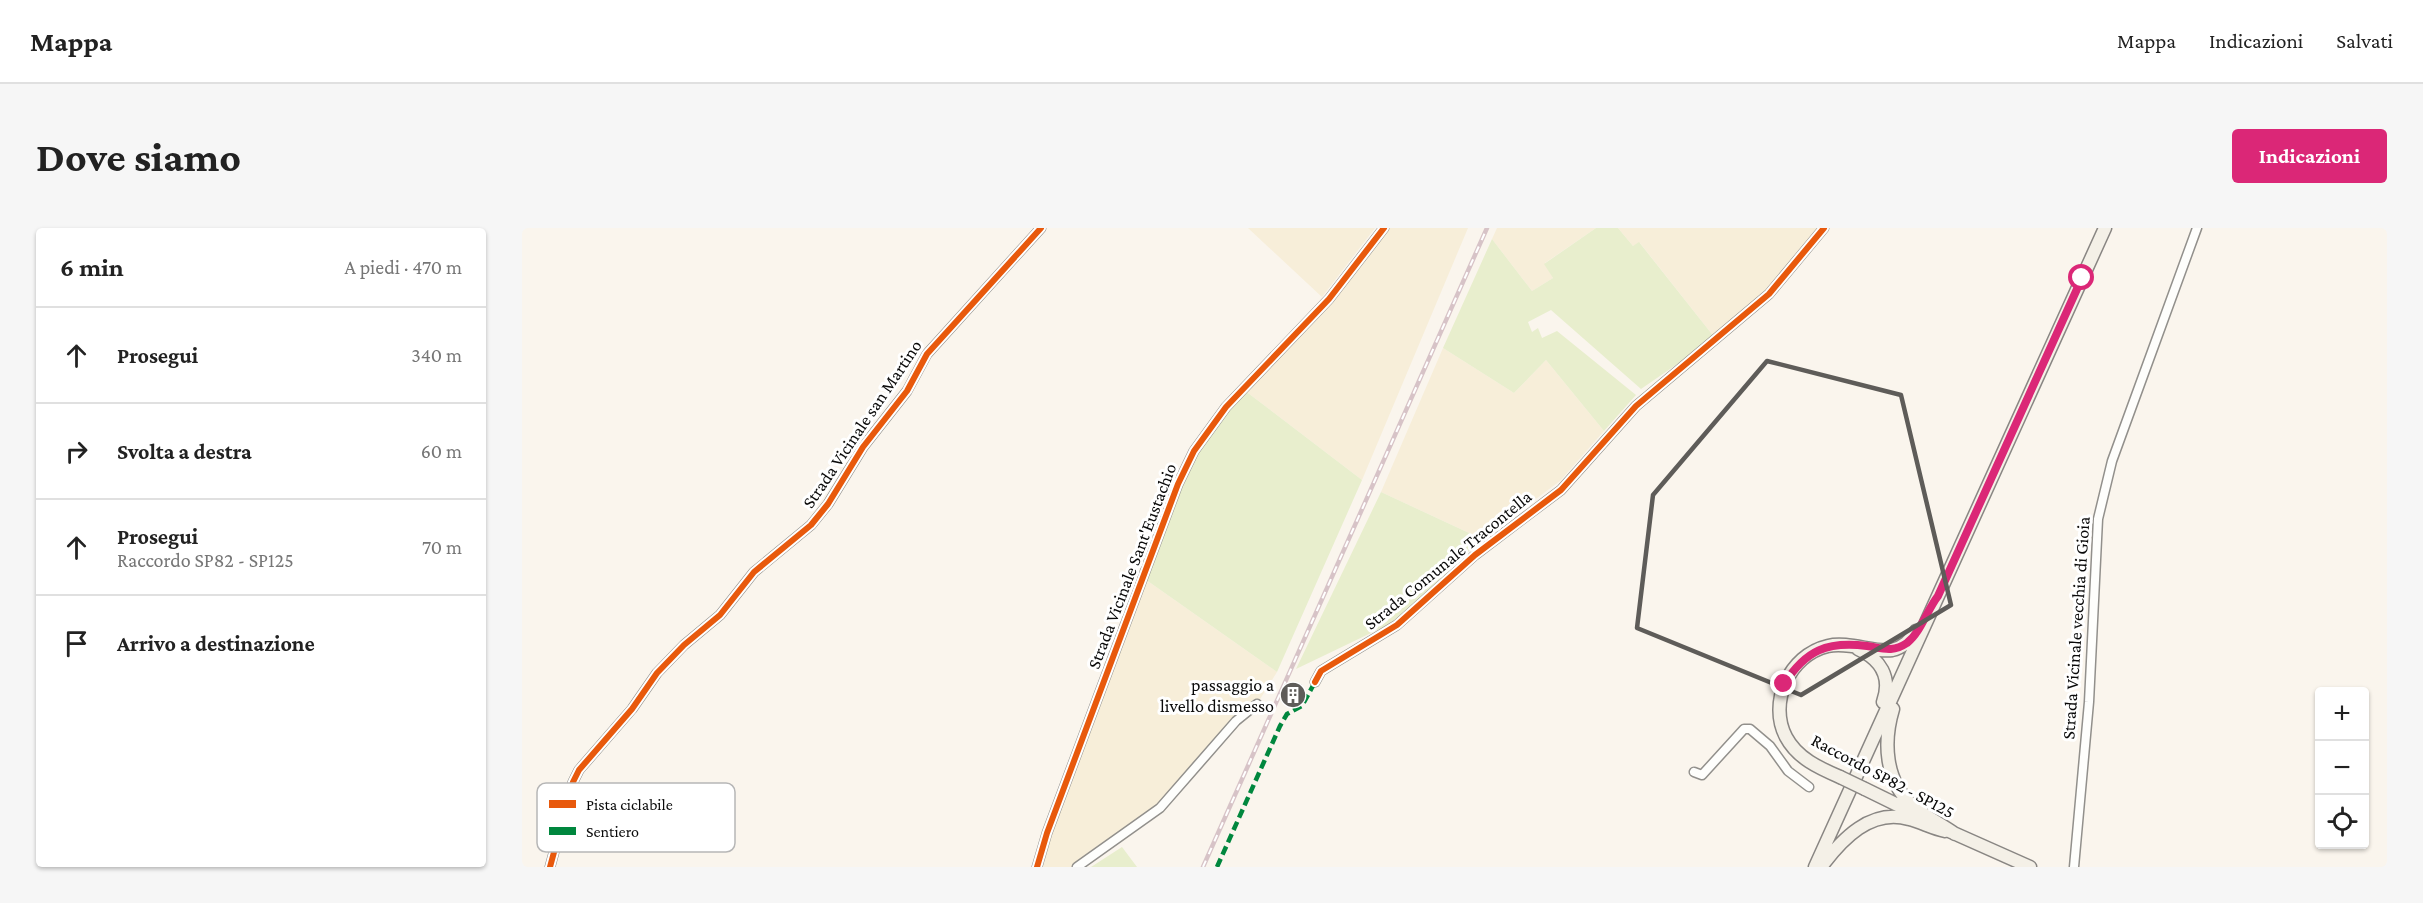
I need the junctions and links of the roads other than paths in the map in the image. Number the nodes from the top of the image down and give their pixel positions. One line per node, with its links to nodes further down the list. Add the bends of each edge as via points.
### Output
1 (1041, 228): 13 (street, Strada Vicinale san Martino, via 927,354 907,391 863,447 811,525 754,572 720,615 665,665 579,770)
2 (1384, 228): 18 (street, Strada Vicinale Sant'Eustachio, via 1329,299 1226,407 1194,451 1132,602)
3 (1824, 228): 9 (street, Strada Comunale Tracontella, via 1769,294 1636,406 1561,490 1475,555 1397,625 1321,671)
4 (2105, 228): 6 (main road)
5 (2197, 228): 23 (street, Strada Vicinale vecchia di Gioia, via 2112,461 2098,519 2089,702)
6 (1938, 596): 7 (main road, Raccordo SP82 - SP125, via 1913,636 1899,647 1881,650); 8 (main road)
7 (1851, 646): 11 (main road, via 1879,663 1886,681 1885,696); 15 (main road, Raccordo SP82 - SP125, bridge, via 1827,646 1804,659 1784,684 1778,705 1782,727 1795,751 1811,763)
8 (1903, 671): 11 (main road); 15 (main road, via 1886,740 1893,777 1913,806)
9 (1315, 682)
10 (1257, 705): 19 (street, via 1236,721 1160,808)
11 (1864, 759): 20 (main road)
12 (1694, 772): 14 (street, via 1702,775 1744,729 1750,729 1770,746 1788,771)
13 (573, 783)
14 (1809, 787)
15 (1955, 834): 21 (main road, via 1909,818 1881,818 1854,830); 22 (main road, Raccordo SP82 - SP125)
16 (554, 852): 17 (street, Strada Vicinale san Martino)
17 (550, 867)
18 (1037, 867)
19 (1077, 867)
20 (1815, 867)
21 (1821, 867)
22 (2030, 867)
23 (2074, 867)

